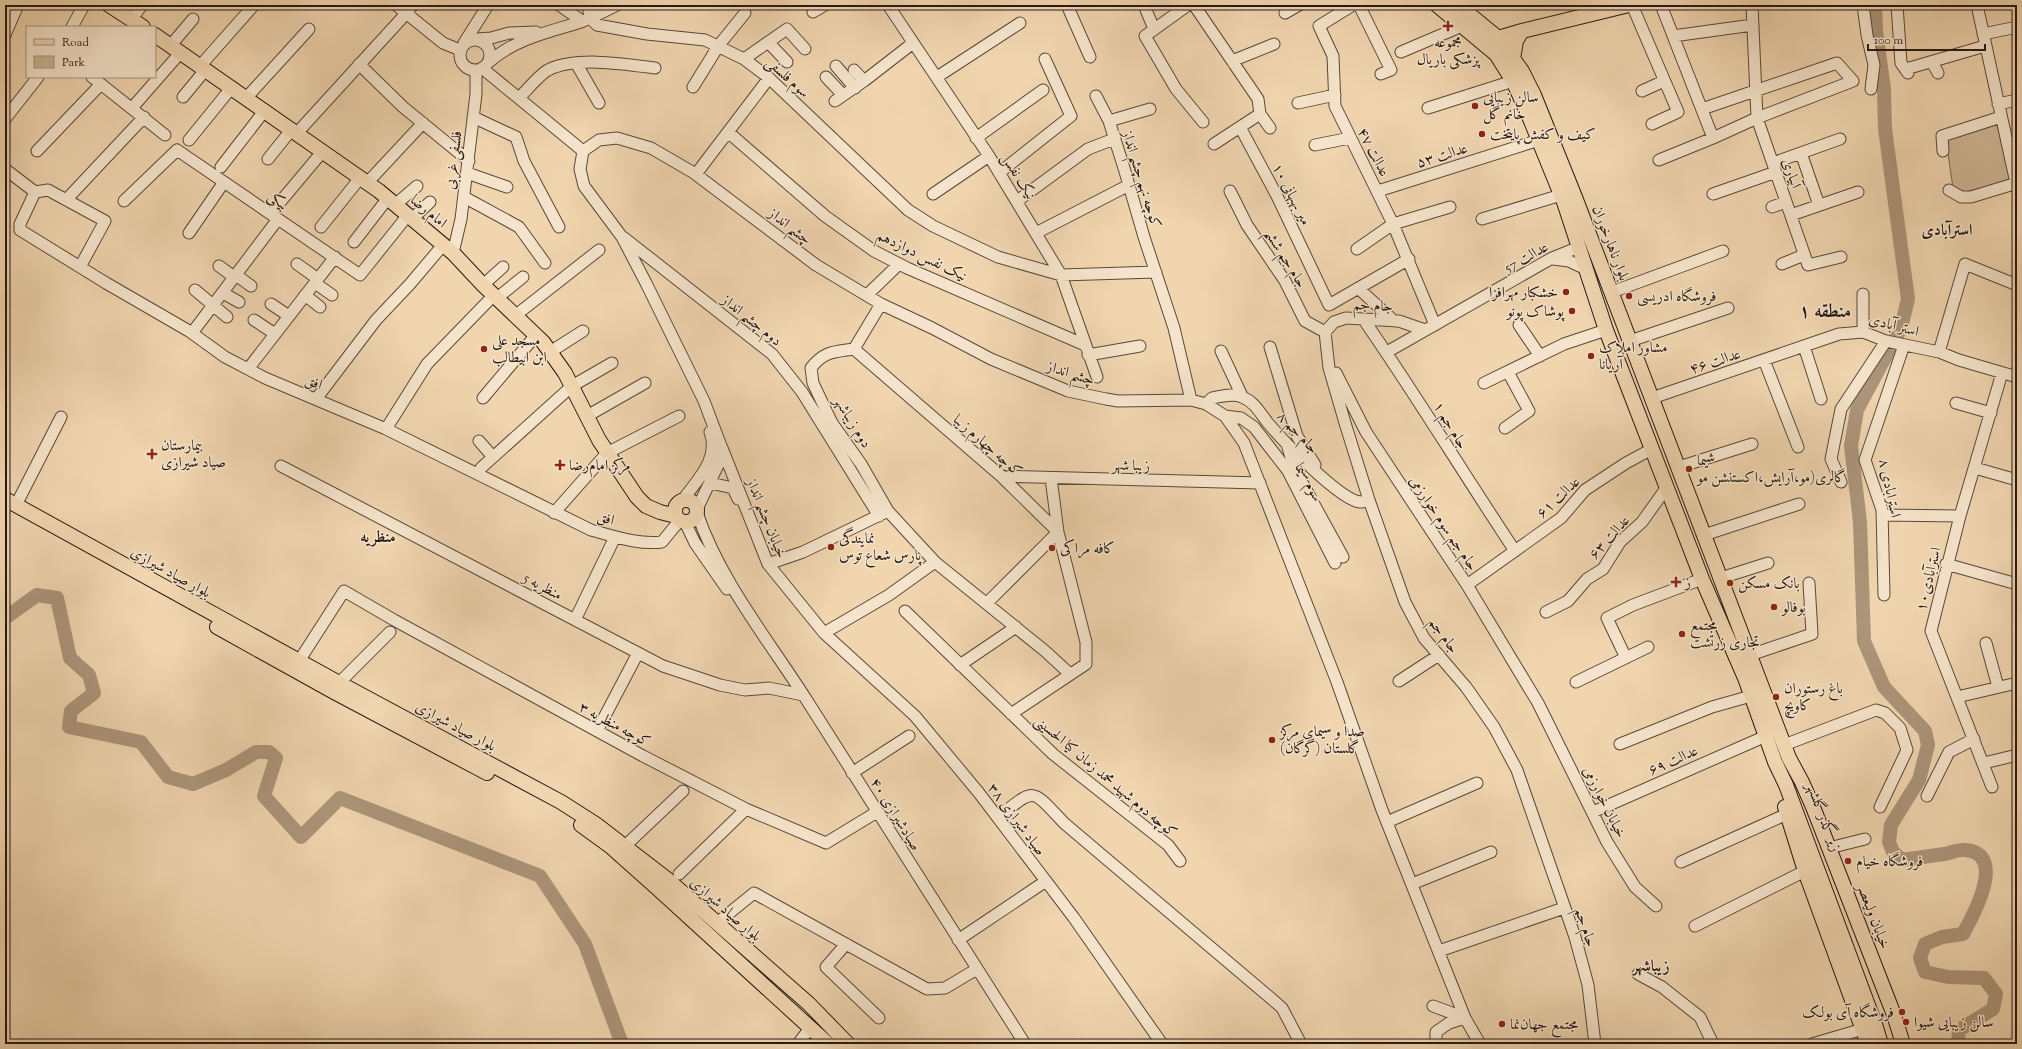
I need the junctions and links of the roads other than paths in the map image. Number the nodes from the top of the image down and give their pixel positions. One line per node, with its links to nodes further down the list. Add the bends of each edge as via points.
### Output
1 (18, 5): 45 (street)
2 (84, 5): 37 (street)
3 (109, 5): 34 (main road)
4 (142, 5): 34 (street)
5 (254, 5): 68 (street)
6 (396, 5): 28 (street)
7 (488, 5): 51 (street)
8 (559, 5): 33 (street, سوم فلسفی)
9 (588, 5): 33 (street)
10 (617, 5): 33 (street)
11 (825, 5): 29 (street)
12 (1067, 5): 58 (street)
13 (1144, 5): 41 (street)
14 (1188, 5): 41 (street)
15 (1194, 5): 62 (street)
16 (1299, 5): 31 (street)
17 (1353, 5): 92 (street, عدالت ۴۷, via 1319,26 1333,56)
18 (1359, 5): 73 (street, via 1391,70)
19 (1437, 5): 38 (main road, بلوار ناهارخوران)
20 (1458, 5): 48 (main road, بلوار ناهارخوران)
21 (1630, 5): 42 (main road); 83 (street)
22 (1661, 5): 47 (street)
23 (1752, 5): 36 (street, آبیاری)
24 (1863, 5): 88 (street, via 1874,65)
25 (1897, 5): 64 (street, via 1901,63 1907,71)
26 (1976, 5): 44 (street)
27 (892, 7): 50 (street, نیک نفس)
28 (407, 12): 51 (street, via 443,43); 66 (street)
29 (813, 12)
30 (745, 13): 53 (street)
31 (1285, 13)
32 (193, 19): 55 (street)
33 (586, 20): 43 (street); 53 (street, سوم فلسفی, via 597,25 647,34 705,40)
34 (137, 23)
35 (1020, 23): 75 (street)
36 (1752, 25): 47 (street); 90 (street, آبیاری)
37 (73, 26)
38 (1462, 26): 57 (street); 82 (main road, بلوار ناهارخوران, via 1496,54)
39 (2017, 27): 44 (street)
40 (309, 29): 95 (street)
41 (1154, 29): 113 (street, via 1145,36 1176,89)
42 (1522, 31): 48 (main road); 61 (main road, via 1516,41)
43 (545, 32): 51 (street, via 509,33); 69 (street, via 516,43)
44 (1983, 34): 54 (street)
45 (5, 35)
46 (156, 36): 55 (main road, امام رضا)
47 (1673, 36): 104 (street)
48 (1498, 38): 61 (main road, بلوار ناهارخوران)
49 (768, 42): 56 (street, via 787,29); 59 (street); 63 (street)
50 (913, 43): 75 (street, نیک نفس); 81 (street)
51 (466, 44): 69 (street, via 460,58 464,65); 69 (street, via 485,42 489,47 491,54)
52 (1274, 44): 62 (street)
53 (719, 45): 59 (street, سوم فلسفی); 86 (street)
54 (1985, 46): 64 (street); 100 (street)
55 (176, 48): 68 (main road, امام رضا); 74 (street)
56 (805, 49)
57 (1401, 52)
58 (1090, 58)
59 (744, 59): 80 (street, سوم فلسفی)
60 (1045, 59): 142 (street, via 1071,116)
61 (1514, 59): 180 (main road, بلوار ناهارخوران, via 1534,96)
62 (1232, 61): 106 (street, via 1258,99)
63 (787, 62)
64 (1932, 62): 72 (street)
65 (576, 63): 70 (street); 96 (street, via 548,70); 98 (street)
66 (359, 64): 114 (street); 118 (street)
67 (836, 66): 87 (street)
68 (203, 67): 85 (main road, امام رضا); 94 (street)
69 (482, 67): 96 (street); 108 (street, فلسفی غربی)
70 (656, 68)
71 (854, 70): 81 (street)
72 (1938, 73)
73 (1381, 74)
74 (156, 75)
75 (937, 76): 121 (street, نیک نفس)
76 (826, 77): 87 (street, via 839,98)
77 (37, 78): 111 (street)
78 (93, 78): 84 (street)
79 (154, 78): 101 (street)
80 (769, 78): 119 (street); 201 (street, سوم فلسفی, via 908,210 933,226 998,257)
81 (864, 81): 87 (street)
82 (1513, 81): 102 (street); 126 (main road, بلوار ناهارخوران)
83 (1664, 81): 91 (street); 115 (street, via 1678,112)
84 (101, 84): 101 (street); 130 (street)
85 (232, 87): 95 (main road, امام رضا); 125 (street)
86 (692, 87)
87 (855, 88)
88 (1871, 89)
89 (1043, 90): 121 (street)
90 (1756, 90): 104 (street); 110 (street, آبیاری); 110 (street, via 1836,62 1853,81)
91 (1642, 91)
92 (1335, 95): 99 (street); 122 (street, عدالت ۴۷, via 1335,106)
93 (1096, 96): 112 (street, کوچه نهم چشم انداز)
94 (183, 97)
95 (247, 97): 105 (main road, امام رضا)
96 (519, 98): 132 (street)
97 (2017, 100): 100 (street)
98 (599, 103)
99 (1298, 103)
100 (1998, 104): 109 (street)
101 (132, 108): 107 (street)
102 (1428, 108)
103 (1150, 109): 112 (street)
104 (1702, 109): 123 (street)
105 (265, 110): 118 (main road, امام رضا); 139 (street)
106 (1260, 114): 116 (street); 117 (street)
107 (144, 117): 120 (street); 161 (street)
108 (474, 117): 138 (street, فلسفی غربی); 176 (street, via 516,137 524,161)
109 (2001, 117): 133 (street, via 1942,136); 147 (street)
110 (1758, 118): 123 (street); 140 (street, آبیاری)
111 (5, 119)
112 (1108, 121): 124 (street, کوچه نهم چشم انداز)
113 (1203, 122)
114 (423, 123): 138 (street); 145 (street)
115 (1652, 124)
116 (1240, 127): 128 (street); 208 (street, ۱۰ میر بهبهانی, via 1277,196 1329,305)
117 (1270, 128)
118 (294, 131): 131 (main road, امام رضا); 136 (street)
119 (728, 132): 144 (street); 194 (street, نیک نفس دوازدهم, via 825,216 874,251)
120 (165, 135)
121 (976, 138): 135 (street, نیک نفس)
122 (1350, 138): 129 (street); 153 (street, عدالت ۴۷)
123 (1713, 138): 137 (street)
124 (1114, 139): 148 (street, کوچه نهم چشم انداز); 160 (street, via 1088,149)
125 (188, 140)
126 (1539, 140): 153 (street, عدالت ۵۳); 158 (main road, بلوار ناهارخوران)
127 (1840, 140): 134 (street)
128 (1214, 144)
129 (1314, 146)
130 (37, 150)
131 (323, 151): 145 (main road, امام رضا); 167 (street)
132 (583, 151): 144 (street, چشم انداز, via 599,140 617,138 651,148); 178 (street, via 580,169 584,186)
133 (1943, 151)
134 (1801, 153): 140 (street); 166 (street)
135 (989, 156): 142 (street, نیک نفس); 156 (street)
136 (268, 160)
137 (1659, 160)
138 (469, 161): 143 (street, فلسفی غربی)
139 (221, 167)
140 (1774, 168): 157 (street); 165 (street, آبیاری)
141 (5, 169): 154 (street)
142 (999, 173): 160 (street, نیک نفس)
143 (467, 174): 150 (street); 159 (street, فلسفی غربی)
144 (696, 174): 215 (street, چشم انداز, via 816,265)
145 (363, 180): 163 (main road, امام رضا); 175 (street)
146 (224, 182): 162 (street, بیکی, via 177,150); 172 (street, بیکی); 177 (street)
147 (2016, 183): 151 (street, via 1971,198 1961,198)
148 (1129, 185): 179 (street); 200 (street, کوچه نهم چشم انداز)
149 (417, 186): 163 (street)
150 (507, 187)
151 (1949, 190)
152 (1230, 191): 233 (street, جام جم ششم, via 1247,225 1285,281 1305,321)
153 (1378, 191): 174 (street, عدالت ۴۷)
154 (36, 192): 161 (street, via 48,190); 197 (street, افق, via 20,224 20,230)
155 (1858, 192): 166 (street)
156 (933, 194)
157 (1713, 194)
158 (1561, 195): 173 (street); 182 (main road, بلوار ناهارخوران)
159 (464, 197): 183 (street, فلسفی غربی, via 461,219); 192 (street, via 519,227)
160 (1012, 199): 179 (street, نیک نفس)
161 (66, 200): 197 (street, via 105,221)
162 (124, 201)
163 (391, 202): 171 (main road, امام رضا); 181 (street)
164 (430, 202): 171 (street)
165 (1786, 202): 169 (street); 170 (street, آبیاری)
166 (1819, 205): 170 (street)
167 (276, 207)
168 (1450, 207): 174 (street)
169 (1772, 207)
170 (1791, 215): 191 (street, آبیاری)
171 (410, 217): 183 (main road, امام رضا); 188 (street, بیکی, via 360,275)
172 (278, 219): 188 (street, بیکی); 202 (street)
173 (1482, 219)
174 (1393, 224): 184 (street); 190 (street, عدالت ۴۷)
175 (321, 227)
176 (559, 227)
177 (189, 233)
178 (618, 233): 259 (street, via 646,283); 304 (street, دوم چشم انداز, via 772,354 802,392)
179 (1036, 233): 201 (street, نیک نفس)
180 (1592, 241): 182 (main road); 211 (main road, بلوار ناهارخوران)
181 (354, 242)
182 (1579, 247): 189 (street, عدالت 57); 199 (main road, بلوار ناهارخوران)
183 (448, 249): 205 (main road, امام رضا); 266 (street, via 373,324)
184 (1357, 249)
185 (599, 250): 224 (street)
186 (1723, 251): 211 (street)
187 (1841, 257): 191 (street)
188 (335, 258): 204 (street)
189 (1552, 258): 199 (street, via 1569,261); 230 (street, عدالت 57)
190 (1408, 259): 208 (street); 230 (street, عدالت ۴۷)
191 (1806, 260): 195 (street)
192 (545, 263)
193 (297, 264): 204 (street)
194 (899, 264): 215 (street); 245 (street, نیک نفس دوازدهم)
195 (1782, 264)
196 (219, 266): 202 (street)
197 (80, 267): 235 (street, افق)
198 (503, 267): 205 (street)
199 (1586, 269): 231 (main road, بلوار ناهارخوران)
200 (1156, 272): 201 (street, سوم فلسفی); 268 (street, کوچه نهم چشم انداز, via 1174,328)
201 (1060, 275): 245 (street, نیک نفس)
202 (235, 276): 206 (street); 210 (street)
203 (522, 277): 216 (street)
204 (316, 281): 213 (street); 214 (street)
205 (483, 285): 216 (main road, امام رضا)
206 (251, 286)
207 (2017, 286): 249 (street, via 1965,264)
208 (1358, 288): 227 (street)
209 (195, 290): 220 (street)
210 (223, 292): 217 (street); 220 (street)
211 (1612, 292): 239 (main road, بلوار ناهارخوران)
212 (1863, 294): 234 (street)
213 (305, 295): 221 (street); 223 (street)
214 (332, 295)
215 (867, 295): 219 (street, چشم انداز)
216 (495, 297): 224 (main road, امام رضا); 277 (street, via 427,364)
217 (238, 302)
218 (272, 304): 223 (street)
219 (881, 304): 244 (street); 268 (street, چشم انداز, via 991,359 1068,391 1118,401)
220 (212, 306): 225 (street); 235 (street)
221 (320, 307)
222 (1728, 308): 239 (street)
223 (289, 316): 236 (street)
224 (516, 316): 237 (main road, امام رضا)
225 (227, 317)
226 (254, 320): 236 (street)
227 (1394, 321): 230 (street, جام جم); 233 (street, جام جم, via 1346,318 1334,322)
228 (1366, 323): 248 (street, ۱ جام جم)
229 (1519, 325): 250 (street)
230 (1430, 328): 248 (street)
231 (1606, 330): 250 (street, via 1564,344); 283 (main road, بلوار ناهارخوران)
232 (583, 331): 247 (street)
233 (1325, 332): 251 (street, جام جم)
234 (1863, 332): 238 (street, استر آبادی); 242 (street, استر آبادی, via 1839,334)
235 (192, 333): 254 (street, افق, via 225,357)
236 (275, 334): 254 (street)
237 (536, 335): 247 (main road, امام رضا); 264 (street)
238 (1886, 340): 240 (street, استر آبادی); 295 (street, via 1841,409 1831,459)
239 (1630, 341): 265 (main road, بلوار ناهارخوران)
240 (1904, 345): 249 (street, استر آبادی); 305 (street, ۸ استرابادی, via 1865,460)
241 (1140, 346): 245 (street)
242 (1804, 346): 252 (street, استر آبادی); 267 (street)
243 (1270, 347): 292 (street, via 1297,436)
244 (854, 350): 290 (street, کوچه چهارم زیبا); 304 (street, دوم زیباشهر, via 830,352 819,358 811,368 813,383 832,422 861,464)
245 (1087, 350): 257 (street, نیک نفس)
246 (1221, 351): 263 (street)
247 (550, 352): 262 (main road, امام رضا)
248 (1386, 352): 311 (street, ۱ جام جم)
249 (1939, 352): 256 (street, استر آبادی)
250 (1540, 356): 255 (street)
251 (1328, 359): 298 (street, جام جم); 320 (street, جام جم سوم خوارزمی, via 1366,432)
252 (1764, 360): 265 (street, ۴۶ عدالت); 282 (street)
253 (612, 363): 262 (street)
254 (248, 369): 266 (street, افق)
255 (1508, 372): 261 (street); 276 (street, via 1529,411)
256 (2002, 373): 258 (street, استر آبادی); 271 (street, استرآبادی۱۰)
257 (1097, 377)
258 (2017, 378)
259 (692, 379): 281 (street, via 704,401); 303 (street, via 698,403 713,439 713,453)
260 (645, 383): 272 (street)
261 (1484, 383)
262 (572, 386): 272 (main road, امام رضا); 285 (street)
263 (1242, 396): 270 (street, via 1212,398); 279 (street, ۸ جام جم, via 1255,405)
264 (483, 398)
265 (1652, 398): 287 (main road, بلوار ناهارخوران)
266 (316, 399): 277 (street, افق)
267 (1821, 399)
268 (1191, 400): 270 (street, چشم انداز)
269 (1956, 403): 271 (street)
270 (1206, 404): 274 (street, چشم انداز)
271 (1991, 413): 289 (street, استرآبادی۱۰)
272 (587, 416): 284 (main road, امام رضا)
273 (679, 416): 284 (street)
274 (1225, 416): 279 (street, سوم سیما, via 1241,418 1254,427 1288,471 1339,560 1294,468); 296 (street, via 1244,443)
275 (61, 417): 300 (street)
276 (1505, 428)
277 (386, 429): 302 (street, افق)
278 (479, 442): 285 (street)
279 (1286, 442): 292 (street, ۸ جام جم)
280 (1752, 444): 287 (street)
281 (721, 446): 294 (street, via 720,460); 307 (street, خیابان چشم انداز)
282 (1798, 447)
283 (1652, 448): 297 (main road, بلوار ناهارخوران); 311 (street, عدالت ۶۱, via 1585,490 1561,518)
284 (607, 452): 302 (street); 303 (main road, امام رضا, via 620,474 646,506 660,512)
285 (493, 457): 288 (street)
286 (281, 466): 326 (street, منظریه 5)
287 (1679, 467): 309 (main road, بلوار ناهارخوران)
288 (481, 468)
289 (1975, 468): 293 (street); 306 (street, استرآبادی۱۰)
290 (1001, 476): 291 (street, زیبا شهر); 308 (street, کوچه چهارم زیبا)
291 (1051, 478): 296 (street, زیبا شهر); 308 (street)
292 (1324, 478): 298 (street, ۸ جام جم, via 1344,495 1360,502)
293 (2017, 480)
294 (710, 482): 301 (street); 307 (street, via 733,488 744,514)
295 (1841, 482)
296 (1260, 483): 370 (street, via 1337,682)
297 (1667, 487): 317 (main road, بلوار ناهارخوران); 325 (street, عدالت ۶۳, via 1642,522 1620,542 1603,569 1587,580 1568,601)
298 (1369, 500): 333 (street, جام جم, via 1405,602 1424,638)
299 (1799, 504): 309 (street)
300 (9, 505): 336 (main road, بلوار صیاد شیرازی); 344 (main road, بلوار صیاد شیرازی)
301 (697, 511): 303 (main road, via 693,520); 303 (main road, via 690,501); 322 (street, ۴۰ صیادشیرازی, via 708,542)
302 (554, 513): 310 (street, افق, via 591,530)
303 (680, 513): 310 (street, افق, via 662,542 650,543); 322 (street, ۴۰ صیادشیرازی, via 695,543 726,587)
304 (883, 513): 312 (street); 314 (street, via 803,552)
305 (1883, 516): 306 (street); 321 (street, ۸ استرابادی)
306 (1960, 516): 315 (street, استرآبادی۱۰)
307 (751, 522): 314 (street, خیابان چشم انداز)
308 (1058, 532): 323 (street); 338 (street, via 1086,642 1086,664)
309 (1704, 535): 316 (main road, بلوار ناهارخوران)
310 (615, 537): 326 (street)
311 (1515, 551): 320 (street, عدالت ۶۱)
312 (935, 562): 323 (street); 329 (street, via 889,594)
313 (1768, 563): 316 (street)
314 (768, 564): 329 (street, خیابان چشم انداز)
315 (1946, 564): 319 (street); 347 (street, استرآبادی۱۰, via 1931,631)
316 (1721, 578): 334 (main road, بلوار ناهارخوران)
317 (1702, 579): 335 (street, via 1633,605 1607,618); 339 (main road, بلوار ناهارخوران)
318 (1809, 583): 334 (street, via 1812,634)
319 (2017, 584)
320 (1468, 585): 348 (street, جام جم سوم خوارزمی)
321 (1884, 594)
322 (740, 602): 345 (street, ۴۰ صیادشیرازی)
323 (987, 603): 327 (street)
324 (906, 611): 337 (street, کوچه دوم شهید محمد زمان کیا الحسینی)
325 (1546, 612)
326 (575, 620): 332 (street, منظریه 5)
327 (1016, 627): 337 (street); 338 (street)
328 (390, 632): 344 (street)
329 (824, 633): 369 (street, صیاد شیرازی ۳۸, via 915,716)
330 (1986, 642): 343 (street)
331 (1648, 647): 335 (street)
332 (638, 653): 345 (street, منظریه 5, via 663,666 720,685 745,690 769,688); 350 (street)
333 (1439, 655): 340 (street); 382 (street, جام جم, via 1466,686 1494,727 1517,770)
334 (1750, 655): 339 (main road, بلوار ناهارخوران)
335 (1626, 658): 341 (street)
336 (298, 661): 344 (main road, بلوار صیاد شیرازی); 350 (street, کوچه منظریه ۳, via 344,591)
337 (960, 665): 349 (street, کوچه دوم شهید محمد زمان کیا الحسینی)
338 (1070, 674): 349 (street)
339 (1751, 676): 346 (main road, بلوار ناهارخوران); 355 (main road, بلوار ناهارخوران)
340 (1399, 681)
341 (1576, 682)
342 (2017, 682): 343 (street)
343 (1998, 687): 347 (street)
344 (336, 688): 372 (main road, بلوار صیاد شیرازی, via 561,802 598,824); 393 (main road, بلوار صیاد شیرازی, via 591,832 656,886)
345 (803, 695): 359 (street, ۴۰ صیادشیرازی)
346 (1751, 696): 352 (main road, بلوار ناهارخوران); 354 (street, via 1712,707)
347 (1957, 697): 353 (street, استرآبادی۱۰)
348 (1538, 703): 367 (street, خیابان خوارزمی)
349 (1011, 714): 375 (street, کوچه دوم شهید محمد زمان کیا الحسینی, via 1053,754 1168,845)
350 (597, 731): 365 (street, کوچه منظریه ۳)
351 (909, 736): 359 (street)
352 (1766, 736): 357 (main road, بلوار ناهارخوران); 367 (street, عدالت ۶۹)
353 (1974, 739): 358 (street, استرآبادی۱۰); 363 (street, via 1949,752)
354 (1620, 744)
355 (1784, 745): 357 (main road, بلوار ناهارخوران); 364 (street, via 1858,712 1876,710 1885,713 1900,728 1907,750)
356 (2017, 755): 358 (street)
357 (1782, 760): 368 (main road, via 1779,786); 373 (main road, خیابان ولیعصر, via 1802,782); 407 (main road, زیر گذر گلشهر); 408 (main road, زیر گذر گلشهر)
358 (1984, 763): 361 (street, استرآبادی۱۰)
359 (852, 773): 366 (street, ۴۰ صیادشیرازی)
360 (1477, 783): 370 (street)
361 (1992, 787)
362 (683, 791): 372 (street)
363 (1927, 796)
364 (1880, 808)
365 (746, 809): 366 (street, کوچه منظریه ۳, via 826,843); 378 (street)
366 (877, 812): 385 (street, ۴۰ صیادشیرازی)
367 (1593, 812): 381 (street, خیابان خوارزمی, via 1607,842 1635,886)
368 (1787, 814): 376 (street); 377 (main road)
369 (998, 817): 379 (street, صیاد شیرازی ۳۸); 400 (street, via 1026,795 1032,794 1041,799 1064,823 1282,1008)
370 (1387, 822): 380 (street)
371 (1865, 838): 373 (street)
372 (625, 846): 383 (main road, بلوار صیاد شیرازی)
373 (1829, 848): 409 (main road, خیابان ولیعصر)
374 (1491, 852): 380 (street)
375 (1180, 861)
376 (1681, 862)
377 (1805, 871): 384 (street); 394 (main road)
378 (679, 874)
379 (1046, 882): 385 (street); 399 (street, صیاد شیرازی ۳۸)
380 (1412, 884): 387 (street)
381 (1656, 906)
382 (1564, 908): 387 (street); 403 (street, جام جم, via 1588,985)
383 (717, 923): 386 (street, via 754,893); 397 (main road, بلوار صیاد شیرازی, via 809,1004)
384 (1695, 926)
385 (958, 940): 388 (street, ۴۰ صیادشیرازی)
386 (846, 944): 388 (street, via 927,990 945,988); 391 (street, via 826,967)
387 (1439, 951): 392 (street)
388 (977, 970): 398 (street, ۴۰ صیادشیرازی)
389 (1638, 974): 404 (street, via 1662,987 1700,1017)
390 (1433, 1006): 392 (street)
391 (879, 1018)
392 (1465, 1018): 401 (street, via 1449,1023 1436,1032); 402 (street)
393 (810, 1028): 395 (street); 396 (main road, بلوار صیاد شیرازی)
394 (1863, 1029): 405 (street); 406 (main road)
395 (798, 1044)
396 (828, 1044)
397 (848, 1044)
398 (1025, 1044)
399 (1162, 1044)
400 (1301, 1044)
401 (1436, 1044)
402 (1480, 1044)
403 (1595, 1044)
404 (1713, 1044)
405 (1812, 1044)
406 (1868, 1044)
407 (1881, 1044)
408 (1890, 1044)
409 (1903, 1044)

